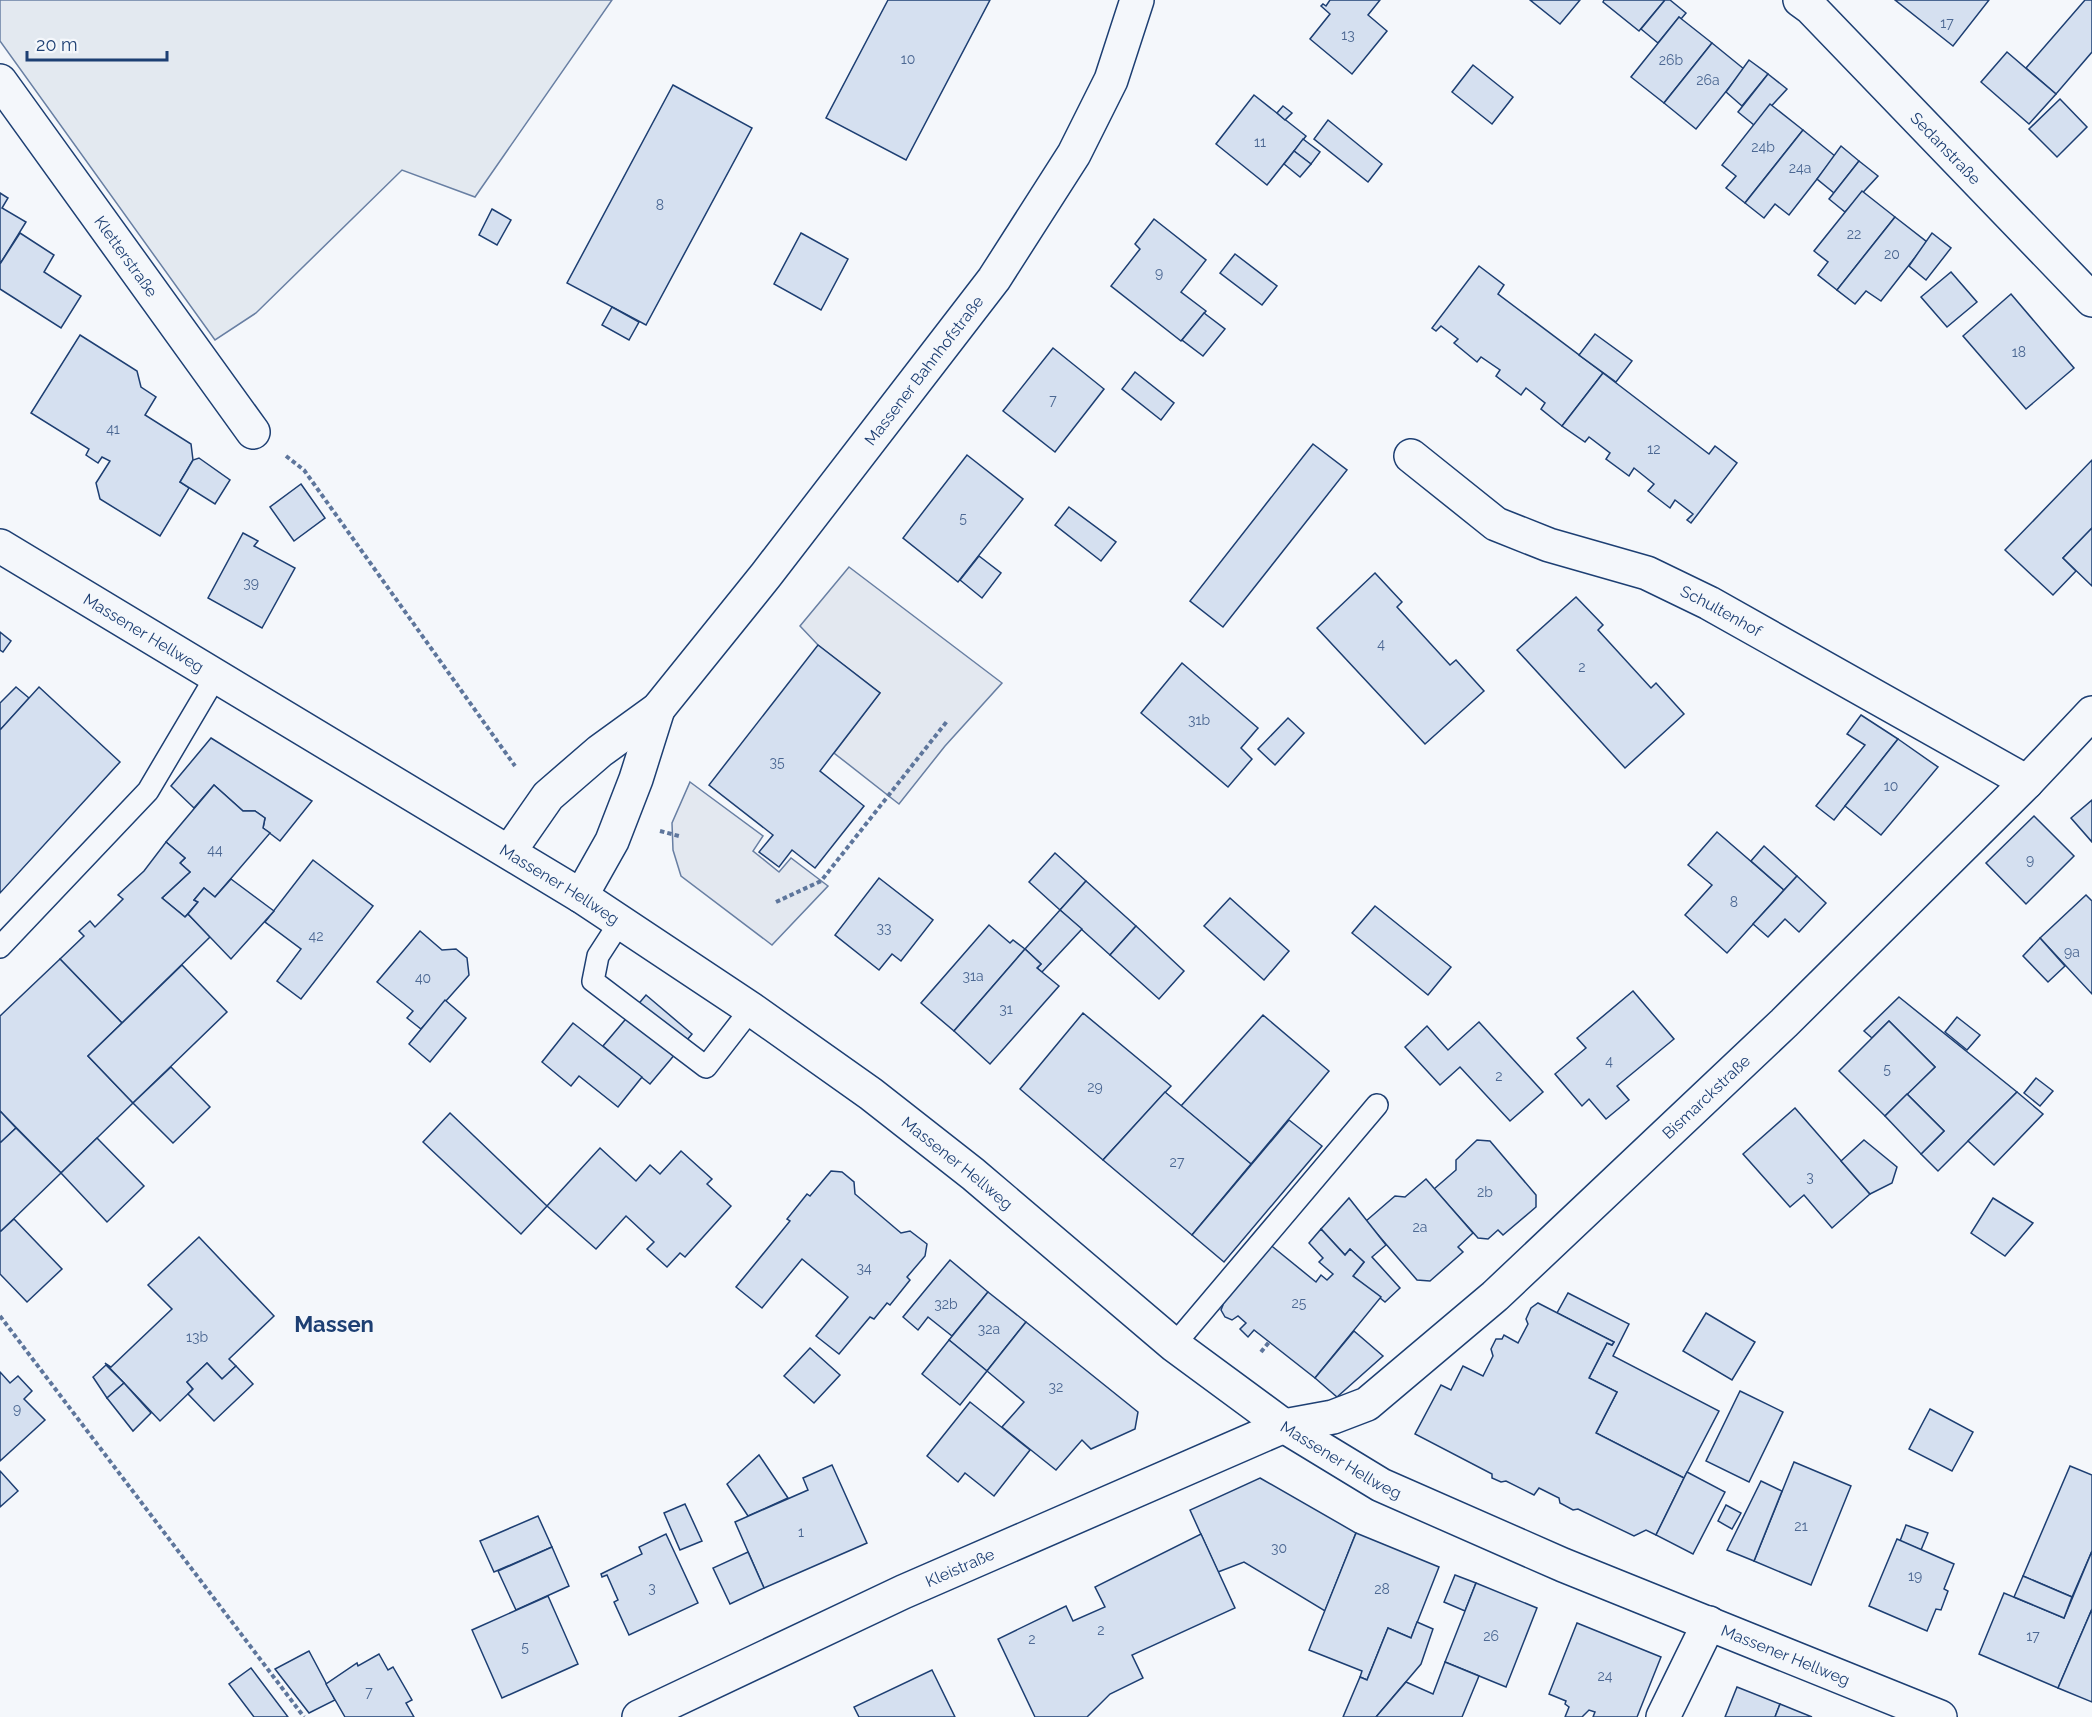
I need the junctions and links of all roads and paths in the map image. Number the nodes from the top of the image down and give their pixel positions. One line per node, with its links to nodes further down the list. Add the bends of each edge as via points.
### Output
1 (1137, 0): 9 (main road, Massener Bahnhofstraße, via 1111,80 1074,154 1000,272)
2 (1800, 0): 4 (main road, Sedanstraße)
3 (0, 81): 5 (main road, Kletterstraße)
4 (2092, 300)
5 (253, 432): 12 (path, via 304,470)
6 (1411, 456): 13 (main road, Schultenhof, via 1497,524 1549,545 1647,573 1709,603)
7 (0, 546): 8 (main road, Massener Hellweg)
8 (216, 676): 16 (main road, Massener Hellweg); 20 (lane, via 147,791)
9 (658, 709): 16 (main road, Massener Bahnhofstraße, via 600,751 548,796); 17 (main road, Massener Bahnhofstraße, via 612,841)
10 (2092, 713): 13 (main road, Bismarckstraße)
11 (948, 720): 18 (path, via 825,876)
12 (515, 766)
13 (2027, 782): 27 (main road, Bismarckstraße, via 1784,1023 1495,1296 1367,1404 1333,1417)
14 (654, 828): 15 (path)
15 (679, 836)
16 (509, 852): 17 (main road, Massener Hellweg)
17 (581, 896): 19 (main road, Massener Hellweg)
18 (776, 902)
19 (620, 922): 21 (main road, Massener Hellweg); 21 (lane, via 598,956 593,981 706,1067)
20 (0, 947)
21 (751, 1010): 25 (main road, Massener Hellweg, via 871,1094 973,1174)
22 (1377, 1105): 25 (lane)
23 (0, 1316): 29 (path)
24 (1269, 1342): 26 (path)
25 (1174, 1345): 27 (main road, Massener Hellweg)
26 (1261, 1352)
27 (1284, 1425): 28 (main road, Massener Hellweg, via 1408,1499); 30 (main road, Kleistraße, via 903,1592)
28 (1709, 1623): 31 (main road); 32 (main road, Massener Hellweg)
29 (304, 1717)
30 (639, 1717)
31 (1663, 1717)
32 (1940, 1717)

